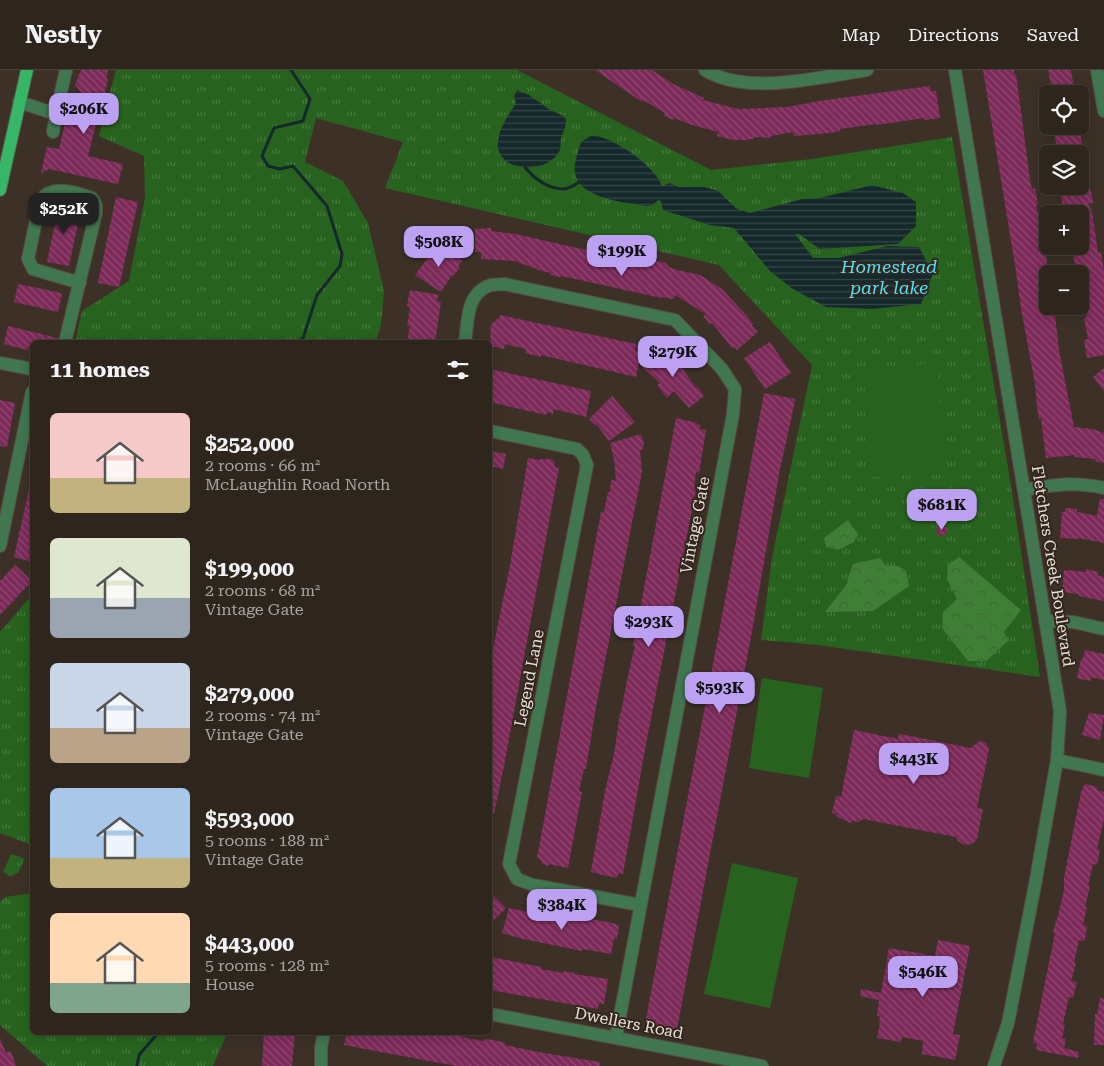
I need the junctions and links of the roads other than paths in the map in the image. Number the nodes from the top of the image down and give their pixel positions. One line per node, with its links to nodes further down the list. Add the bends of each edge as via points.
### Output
1 (27, 70): 7 (main road)
2 (66, 70): 9 (street)
3 (705, 70): 4 (street, via 740,82 764,84)
4 (867, 70)
5 (955, 70): 20 (street, Fletchers Creek Boulevard)
6 (1098, 70): 8 (street)
7 (19, 102): 9 (street); 11 (main road)
8 (1104, 111)
9 (56, 114): 10 (street)
10 (52, 132)
11 (0, 190)
12 (80, 283): 12 (street, via 33,268 28,259 40,201 50,191 86,196 92,198 96,205); 13 (street)
13 (66, 340)
14 (465, 340): 26 (street, Vintage Gate, via 469,304 479,291 489,285 504,284 675,320 722,369 734,389 733,414)
15 (0, 363): 16 (street)
16 (30, 369)
17 (30, 402): 21 (street)
18 (492, 431): 26 (street, Legend Lane, via 577,449 584,455 587,465 509,864 517,879 534,885)
19 (1104, 488): 20 (street, via 1062,483)
20 (1024, 490): 22 (street, Fletchers Creek Boulevard)
21 (0, 546)
22 (1046, 621): 23 (street, via 1074,622); 24 (street, Fletchers Creek Boulevard, via 1060,711)
23 (1104, 629)
24 (1058, 760): 25 (street); 32 (street, Fletchers Creek Boulevard, via 1008,1023)
25 (1104, 770)
26 (640, 905): 29 (street, Vintage Gate)
27 (492, 1014): 29 (street, Dwellers Road)
28 (323, 1035): 30 (street)
29 (616, 1037): 31 (street, Dwellers Road)
30 (321, 1066)
31 (762, 1066)
32 (994, 1066)

